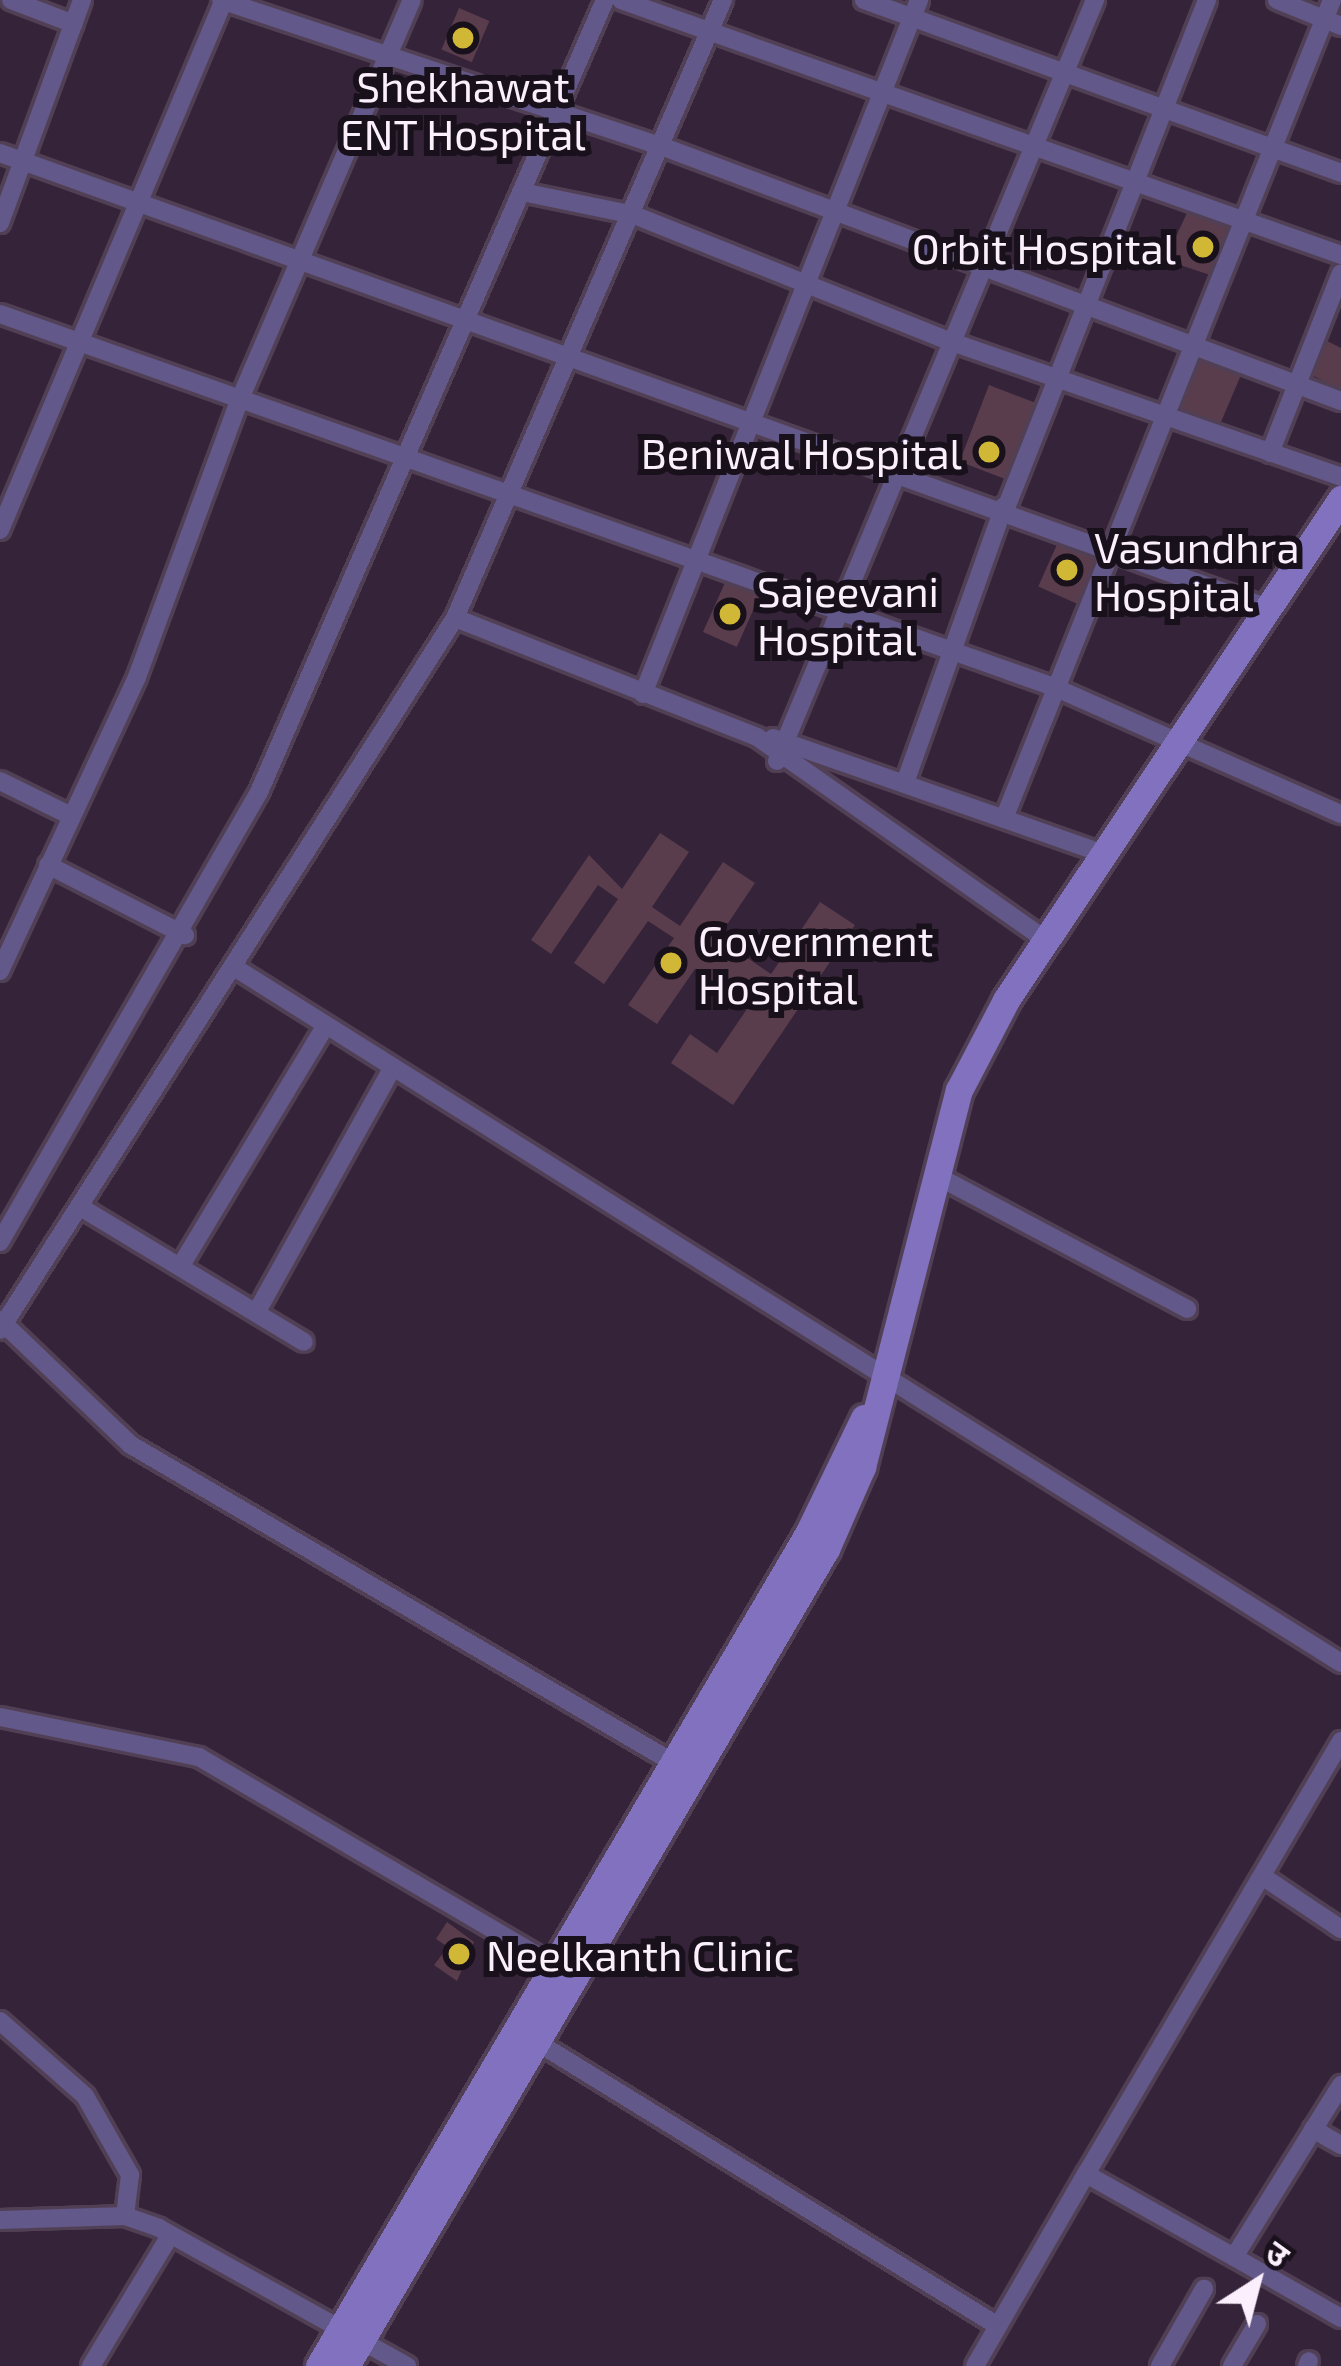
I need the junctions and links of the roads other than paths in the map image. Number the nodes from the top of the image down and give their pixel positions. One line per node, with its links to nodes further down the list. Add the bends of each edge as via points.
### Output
1 (11, 0): 15 (street)
2 (82, 0): 15 (street)
3 (223, 0): 17 (street); 30 (street)
4 (412, 0): 17 (street)
5 (605, 0): 21 (street)
6 (621, 0): 16 (street)
7 (723, 0): 16 (street)
8 (864, 0): 13 (street)
9 (1094, 0): 18 (street)
10 (1207, 0): 20 (street)
11 (1277, 0): 14 (street)
12 (1332, 0): 14 (street)
13 (915, 8): 18 (street); 19 (street)
14 (1332, 23): 24 (street)
15 (74, 24): 26 (street)
16 (710, 29): 19 (street); 23 (street)
17 (386, 58): 21 (street); 36 (street)
18 (1066, 70): 20 (street); 22 (street)
19 (880, 84): 22 (street); 31 (street)
20 (1163, 106): 24 (street); 28 (street)
21 (554, 116): 23 (street); 29 (street)
22 (1034, 140): 28 (street); 37 (street)
23 (661, 146): 31 (street); 32 (street)
24 (1272, 147): 27 (street); 33 (street)
25 (0, 153): 26 (street)
26 (23, 160): 30 (street); 34 (street)
27 (1341, 173)
28 (1135, 177): 33 (street); 40 (street)
29 (522, 192): 32 (street); 42 (street)
30 (136, 199): 36 (street); 43 (street)
31 (828, 214): 37 (street); 39 (street)
32 (634, 215): 39 (street); 46 (street)
33 (1249, 218): 35 (street); 45 (street)
34 (0, 223)
35 (1341, 255)
36 (300, 256): 42 (street); 49 (street)
37 (975, 270): 40 (street); 44 (street)
38 (1341, 273): 48 (street)
39 (799, 285): 44 (street); 52 (street)
40 (1084, 306): 45 (street); 47 (street)
41 (0, 314): 43 (street)
42 (465, 317): 46 (street); 54 (street)
43 (74, 340): 49 (street); 60 (street)
44 (946, 340): 47 (street); 55 (street)
45 (1189, 340): 48 (street); 51 (street)
46 (575, 358): 52 (street); 57 (street)
47 (1057, 377): 51 (street); 59 (street)
48 (1294, 383): 50 (street); 53 (street)
49 (239, 399): 54 (street); 76 (street, via 137,677)
50 (1341, 401)
51 (1159, 415): 53 (street); 61 (street)
52 (746, 417): 55 (street); 62 (street)
53 (1270, 453): 56 (street)
54 (405, 458): 57 (street); 80 (street)
55 (895, 468): 59 (street); 63 (street)
56 (1341, 477)
57 (513, 496): 62 (street); 65 (street)
58 (1341, 500): 64 (street)
59 (1005, 507): 61 (street); 66 (street)
60 (0, 530)
61 (1108, 545): 64 (street); 67 (street)
62 (690, 558): 63 (street); 68 (street)
63 (832, 608): 66 (street); 71 (street)
64 (1268, 608): 70 (street)
65 (454, 618): 68 (street); 82 (street)
66 (953, 651): 67 (street); 73 (street)
67 (1054, 687): 70 (street); 77 (street)
68 (644, 694): 69 (street)
69 (757, 737): 71 (street); 72 (street)
70 (1182, 737): 75 (street); 78 (street)
71 (784, 739): 72 (street); 73 (street)
72 (777, 761): 81 (street)
73 (906, 780): 77 (street)
74 (0, 781): 76 (street)
75 (1341, 814)
76 (71, 816): 79 (street)
77 (1005, 816): 78 (street)
78 (1107, 854): 81 (street)
79 (48, 866): 80 (street); 83 (street)
80 (185, 935): 88 (street)
81 (1047, 941): 86 (street, via 959,1090)
82 (237, 969): 84 (street); 87 (street)
83 (0, 971)
84 (324, 1028): 85 (street); 89 (street)
85 (390, 1072): 91 (street); 94 (street)
86 (939, 1177): 90 (street); 94 (street)
87 (82, 1208): 89 (street); 92 (street)
88 (0, 1242)
89 (179, 1268): 91 (street)
90 (1186, 1309)
91 (256, 1313): 93 (street)
92 (1, 1325): 98 (street, via 131,1445)
93 (304, 1342)
94 (884, 1384): 95 (street); 98 (street, via 808,1534); 103 (street, via 826,1549)
95 (1341, 1664)
96 (0, 1718): 101 (street, via 199,1756)
97 (1341, 1741): 99 (street)
98 (667, 1759): 101 (street)
99 (1262, 1876): 100 (street); 107 (street)
100 (1341, 1929)
101 (550, 1963): 116 (street)
102 (0, 2021): 108 (street, via 85,2096 130,2175)
103 (532, 2038): 115 (street); 116 (street)
104 (1341, 2084): 105 (street)
105 (1313, 2129): 106 (street); 111 (street)
106 (1341, 2145)
107 (1086, 2174): 111 (street); 115 (street)
108 (125, 2216): 109 (street); 110 (street)
109 (0, 2220)
110 (168, 2239): 116 (street); 117 (street)
111 (1234, 2257): 113 (street)
112 (1204, 2289): 122 (street)
113 (1341, 2318)
114 (1257, 2324): 123 (street)
115 (998, 2326): 121 (street)
116 (353, 2330): 118 (street); 119 (street); 120 (street)
117 (91, 2366)
118 (319, 2366)
119 (346, 2366)
120 (407, 2366)
121 (975, 2366)
122 (1160, 2366)
123 (1232, 2366)

